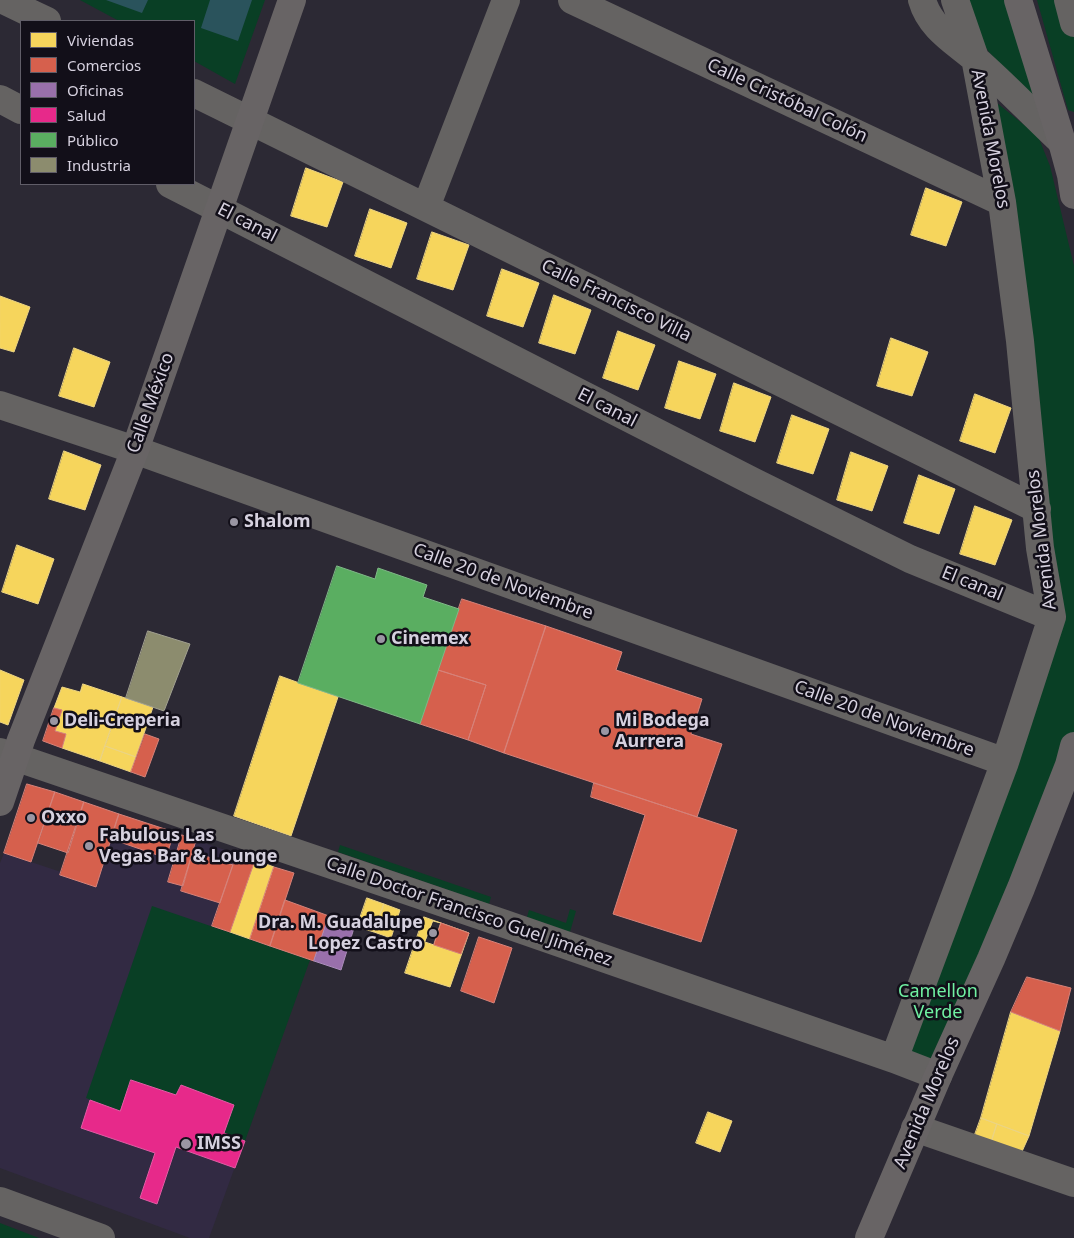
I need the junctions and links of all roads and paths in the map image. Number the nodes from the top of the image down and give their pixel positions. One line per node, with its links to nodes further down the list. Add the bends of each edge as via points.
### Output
1 (3, 0): 9 (street)
2 (292, 0): 15 (main road, Calle México)
3 (506, 0): 20 (street)
4 (572, 0): 19 (street, Calle Cristóbal Colón)
5 (922, 0): 11 (street, Avenida Morelos, via 940,32)
6 (955, 0): 11 (street, Avenida Morelos)
7 (1018, 0): 16 (main road)
8 (1068, 0): 10 (street)
9 (45, 20)
10 (1074, 23)
11 (974, 58): 16 (street, Avenida Morelos); 19 (street, Avenida Morelos)
12 (195, 93): 15 (street, Calle Francisco Villa)
13 (0, 99): 14 (street)
14 (20, 109)
15 (250, 120): 20 (street, Calle Francisco Villa); 21 (main road, Calle México)
16 (1058, 130): 18 (main road)
17 (172, 185): 21 (street, El canal)
18 (1074, 195)
19 (1002, 202): 24 (street, Avenida Morelos)
20 (426, 207): 24 (street, Calle Francisco Villa)
21 (219, 208): 23 (main road, Calle México); 25 (street, El canal, via 762,487 910,559)
22 (0, 405): 23 (street, Calle 20 de Noviembre)
23 (135, 450): 27 (main road, Calle México); 28 (street, Calle 20 de Noviembre)
24 (1037, 509): 25 (street, Avenida Morelos)
25 (1052, 617): 28 (street, Avenida Morelos)
26 (1074, 746): 31 (main road, Avenida Morelos, via 1022,888)
27 (8, 754): 29 (main road, Calle México); 30 (street, Calle Doctor Francisco Guel Jiménez)
28 (1005, 762): 30 (street, Avenida Morelos)
29 (0, 802)
30 (894, 1059): 31 (street, Calle Doctor Francisco Guel Jiménez)
31 (938, 1076): 32 (main road, Avenida Morelos)
32 (915, 1128): 33 (street); 36 (main road, Avenida Morelos)
33 (1074, 1183)
34 (0, 1201): 35 (street)
35 (101, 1238)
36 (869, 1238)

